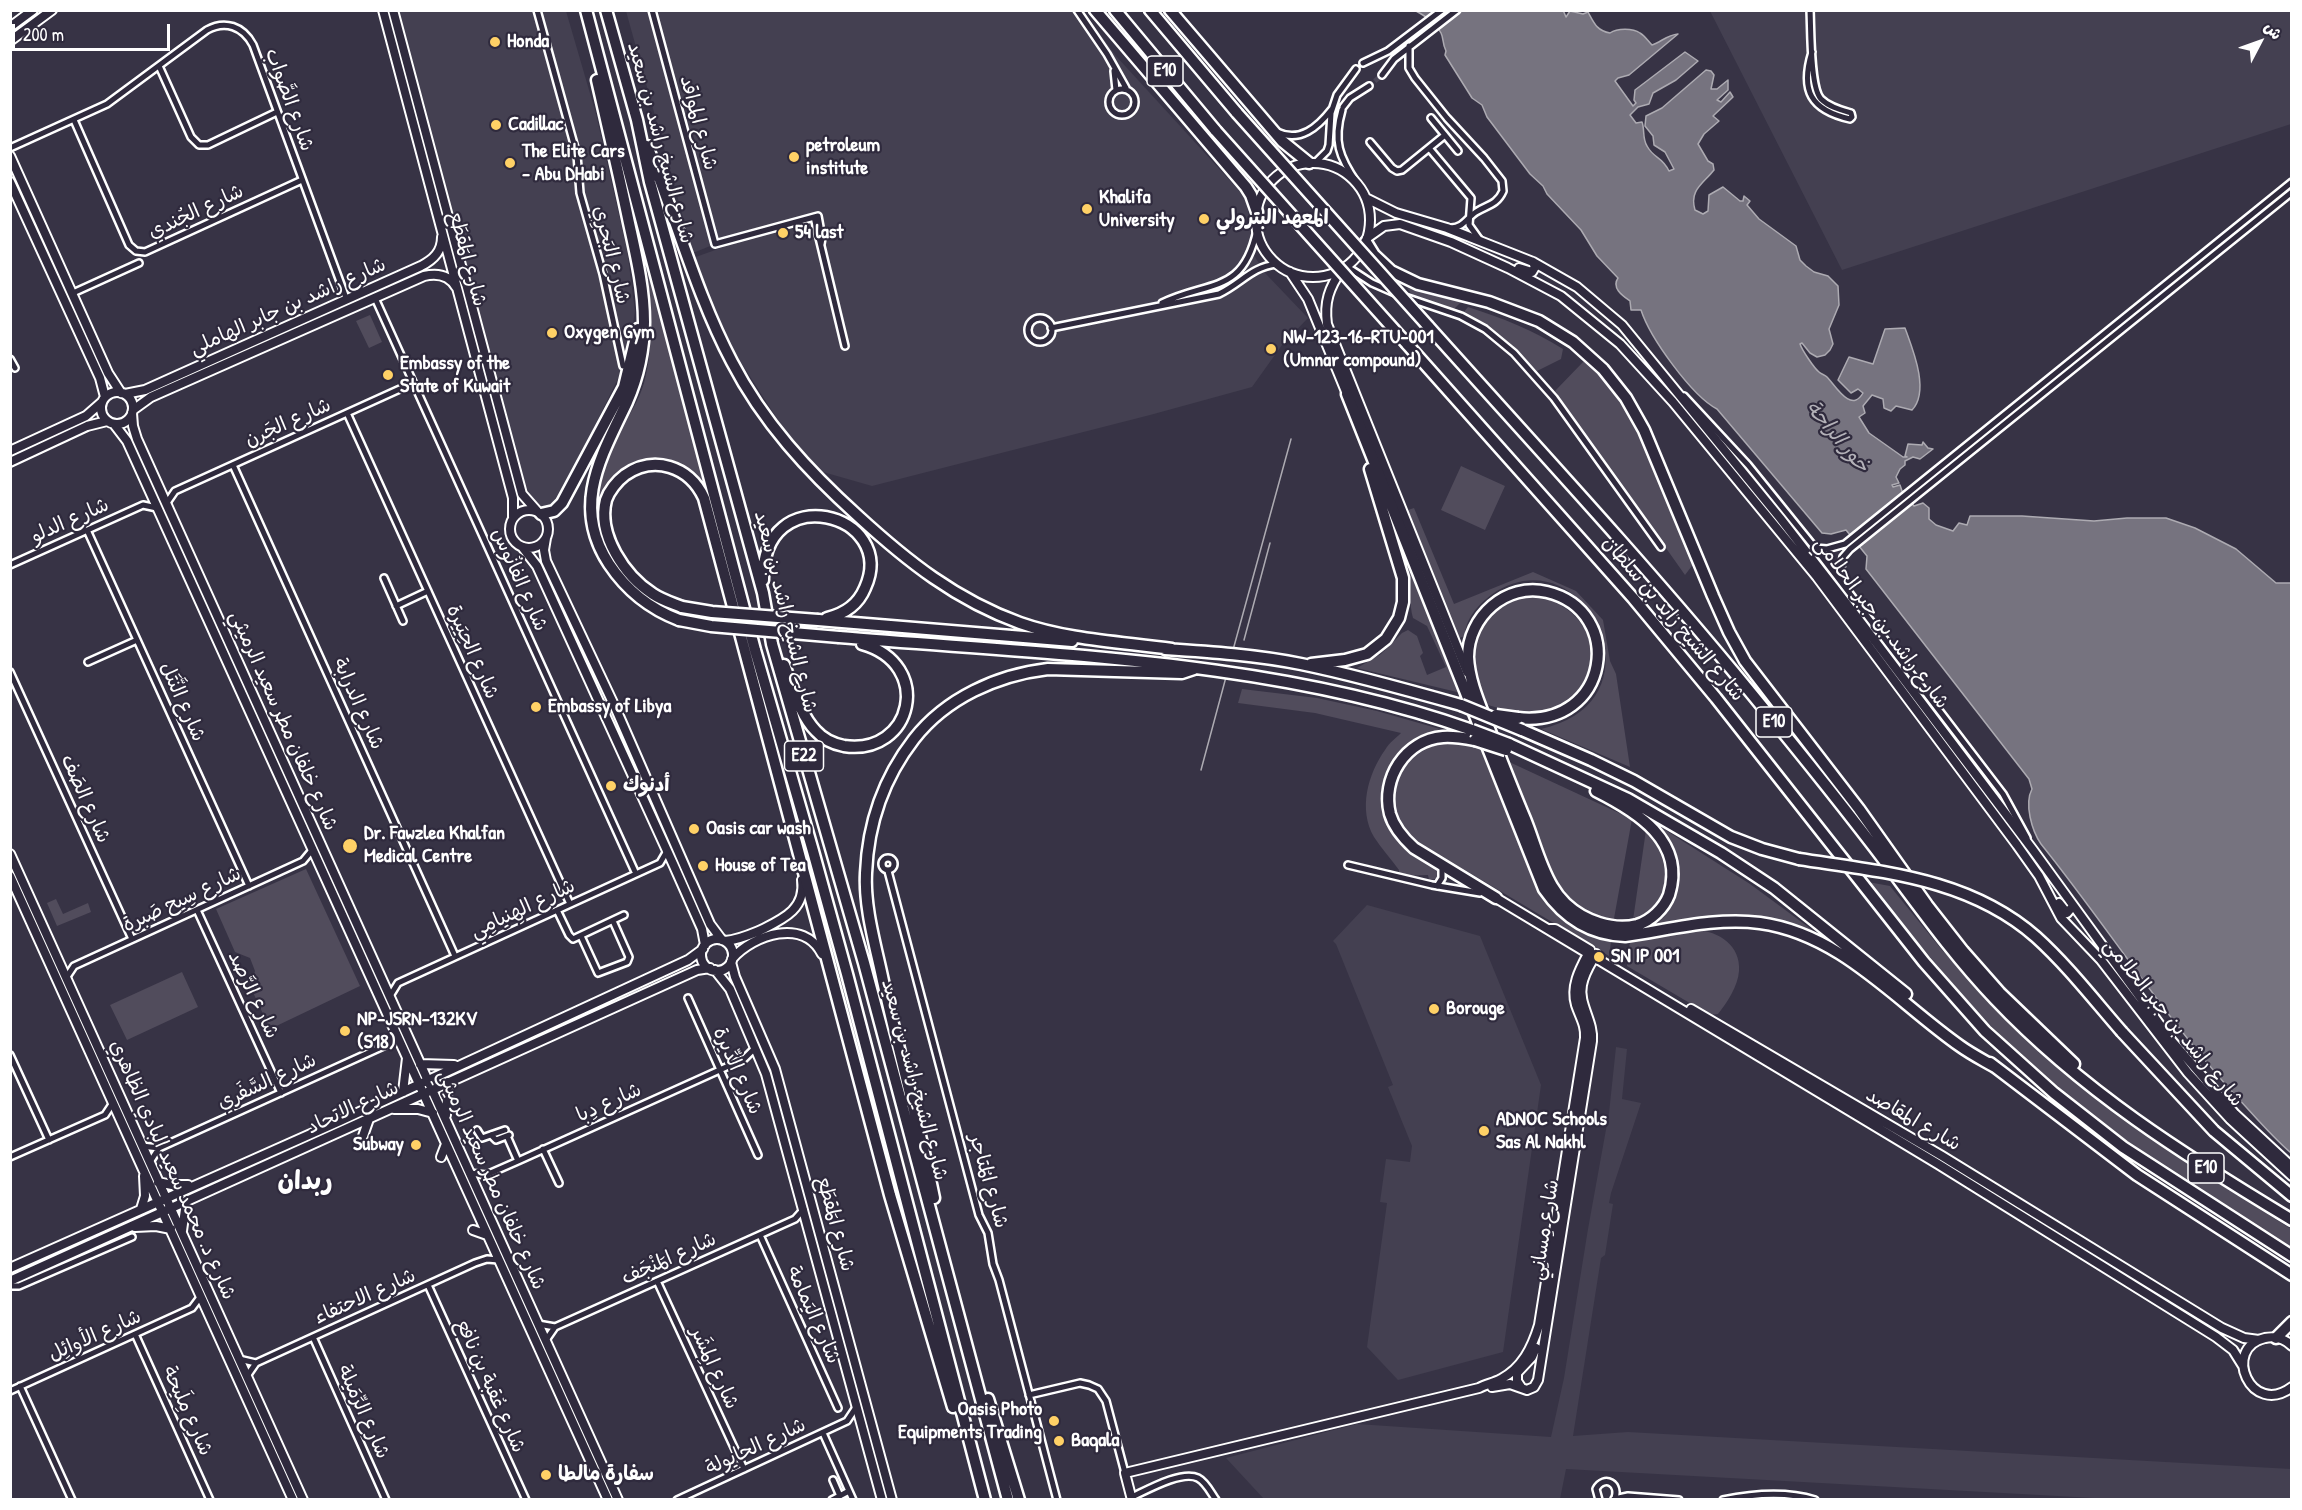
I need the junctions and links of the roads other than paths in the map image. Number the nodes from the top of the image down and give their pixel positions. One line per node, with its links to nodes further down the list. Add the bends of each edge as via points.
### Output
1 (33, 10): 17 (street)
2 (52, 10): 18 (street)
3 (383, 10): 29 (street, شارع المَقطَع)
4 (393, 10): 37 (street, شارع المَقطَع)
5 (537, 10): 75 (street, شارع البَحرِي, via 576,155 580,193)
6 (584, 10): 68 (highway); 281 (highway, شارع الشيخ راشد بن سعيد / E22, via 755,650 847,974)
7 (606, 10): 35 (highway, شارع الشيخ راشد بن سعيد / E22)
8 (652, 10): 73 (street, شارع المواقد, via 715,244 816,217)
9 (1077, 10): 22 (street)
10 (1095, 10): 52 (highway, via 1246,187)
11 (1115, 10): 237 (highway, شارع الشيخ زايد بن سلطان / E10, bridge, via 1216,131 1633,598 1924,962 1985,1031 2054,1093 2123,1147)
12 (1150, 10): 191 (highway, شارع الشيخ زايد بن سلطان / E10, bridge, via 1237,113 1654,578 1841,804 1969,971 2030,1034)
13 (1170, 10): 33 (highway)
14 (1442, 10): 21 (street, via 1388,51)
15 (1457, 10): 19 (street)
16 (1810, 10): 20 (street)
17 (10, 27)
18 (10, 41)
19 (1409, 46): 25 (street); 53 (street, via 1409,68 1415,78 1502,181 1503,191 1496,202)
20 (1812, 52): 20 (street, via 1807,68 1811,97 1824,110 1852,118 1851,113 1828,105 1816,94)
21 (1363, 63)
22 (1112, 64): 27 (street); 28 (street)
23 (159, 66): 31 (street, via 191,137 199,145 210,144); 31 (street, شارع الصَّواب, via 214,27 237,27 253,45); 34 (street, شارع الصَّواب, via 113,100)
24 (1356, 69): 30 (street, via 1342,86)
25 (1382, 75)
26 (1369, 86): 49 (street, via 1350,98 1343,109 1338,133 1339,152)
27 (1126, 88): 28 (street); 28 (street, via 1136,102 1132,111 1124,115 1109,106)
28 (1116, 90)
29 (407, 102): 37 (street, via 423,143); 42 (street, شارع المَقطَع)
30 (1332, 108): 33 (street, via 1315,129 1298,135 1280,134); 44 (street, via 1327,151)
31 (277, 112): 46 (street, شارع الصَّواب)
32 (1431, 118): 36 (street)
33 (1261, 119): 44 (highway, via 1287,146)
34 (75, 120): 39 (street, شارع الصَّواب); 46 (street, شارع الجُندي, via 129,245 139,252)
35 (637, 120): 108 (highway, شارع الشيخ راشد بن سعيد / E22, via 650,182); 115 (highway, via 731,360 777,432 837,497 931,578 994,613 1046,630)
36 (1445, 135): 40 (street); 41 (street)
37 (428, 141): 45 (street, شارع المَقطَع)
38 (1370, 142): 40 (street, via 1397,171)
39 (10, 148)
40 (1429, 148): 53 (street, via 1467,191 1472,203)
41 (1458, 151)
42 (422, 153): 45 (street, via 429,155); 55 (street, شارع المَقطَع)
43 (10, 156): 67 (street)
44 (1312, 163): 49 (street, via 1331,165); 52 (street, via 1284,170 1274,178 1260,199)
45 (436, 174): 94 (street, شارع المَقطَع, via 522,494)
46 (302, 180): 69 (street, شارع الصَّواب)
47 (10, 182): 81 (street, via 100,378)
48 (2292, 182): 98 (street)
49 (1357, 183): 51 (street)
50 (2292, 192): 98 (street)
51 (1366, 198): 54 (street, شارع راشد بن جبر الحلامي, via 1396,213); 57 (street)
52 (1257, 212): 56 (street)
53 (1469, 218): 54 (street, via 1460,227); 58 (street, via 1471,229)
54 (1448, 228): 58 (street, شارع راشد بن جبر الحلامي)
55 (442, 230): 63 (street, شارع راشد بن جابر الهاملي, via 442,247); 66 (street, شارع المَقطَع)
56 (1257, 230): 62 (street, via 1261,243); 71 (street, via 1247,260 1232,277)
57 (1366, 240): 59 (street, شارع راشد بن جبر الحلامي, via 1384,226 1401,224); 64 (street, via 1358,255); 191 (highway, via 1382,264 1405,279 1514,310 1539,321 1573,342 1603,369 1644,430 1713,596 1745,661 1963,951 2000,993)
58 (1480, 240): 60 (street, شارع راشد بن جبر الحلامي)
59 (1481, 255): 60 (street, via 1528,272 1534,270); 142 (street, شارع راشد بن جبر الحلامي, via 1561,296 1635,359 1817,577)
60 (1533, 262): 76 (street, شارع راشد بن جبر الحلامي, via 1596,302)
61 (139, 263): 67 (street)
62 (1277, 264): 65 (street); 71 (street, via 1258,268 1219,294)
63 (421, 266): 69 (street, شارع راشد بن جابر الهاملي); 70 (street, via 422,271 386,288)
64 (1344, 267): 65 (street, via 1317,277); 100 (street, via 1385,290 1461,316 1485,329 1514,353 1554,398); 120 (street, via 1327,295 1327,324)
65 (1290, 272): 80 (street, via 1308,299)
66 (458, 290): 70 (street, شارع راشد بن جابر الهاملي, via 447,277 432,274); 95 (street, شارع المَقطَع, via 513,498)
67 (73, 293): 79 (street, via 108,373)
68 (642, 293): 94 (highway, via 633,356 621,394 562,503 554,511); 112 (highway, bridge, via 644,335 640,362 627,401 598,461 592,486 595,534 604,556 616,575 645,603 679,620)
69 (346, 298): 79 (street, شارع راشد بن جابر الهاملي, via 145,390)
70 (375, 298): 78 (street, شارع الفانُوس); 82 (street, شارع راشد بن جابر الهاملي, via 151,397)
71 (1158, 305): 72 (street)
72 (1051, 328): 72 (street, via 1045,320 1037,318 1030,323 1028,333 1042,342 1049,337)
73 (845, 346)
74 (10, 359): 77 (street)
75 (623, 366)
76 (1658, 367): 102 (street, via 1748,465); 123 (street, شارع راشد بن جبر الحلامي, via 1812,558)
77 (15, 368)
78 (413, 383): 83 (street, شارع الجَرن); 138 (street, شارع الفانُوس)
79 (123, 393): 81 (street, via 112,393); 82 (street, via 132,401)
80 (1347, 394): 117 (highway, via 1401,570 1403,602 1394,628 1375,649 1345,660); 151 (highway, via 1544,889 1571,919 1584,927)
81 (104, 400): 84 (street, via 102,412); 85 (street, via 86,416)
82 (133, 412): 84 (street, via 123,423); 88 (street, شارع خلفان مطر سعيد الرميثي, via 135,433)
83 (347, 413): 87 (street, شارع الجَرن); 107 (street, شارع الحِيَيرة)
84 (111, 422): 86 (street, via 87,426); 90 (street, شارع خلفان مطر سعيد الرميثي, via 127,441)
85 (10, 451)
86 (10, 462)
87 (233, 465): 89 (street, شارع الجَرن); 157 (street, شارع الدرابة)
88 (160, 489): 89 (street); 91 (street, شارع خلفان مطر سعيد الرميثي)
89 (175, 491): 91 (street)
90 (150, 493): 92 (street); 93 (street, شارع خلفان مطر سعيد الرميثي)
91 (166, 504): 99 (street, شارع خلفان مطر سعيد الرميثي)
92 (143, 505): 93 (street); 96 (street, شارع الدلو)
93 (157, 508): 103 (street, شارع خلفان مطر سعيد الرميثي)
94 (539, 513): 95 (street, via 526,510); 97 (street, via 547,523)
95 (513, 517): 101 (street, via 510,532 514,542)
96 (87, 530): 104 (street, شارع الدلو); 113 (street, شارع النَّتَل)
97 (546, 538): 101 (street, via 539,546); 154 (street, via 546,561 620,716 710,924)
98 (1847, 546): 102 (street); 106 (street)
99 (186, 547): 103 (street); 158 (street, شارع خلفان مطر سعيد الرميثي)
100 (1661, 547)
101 (523, 548): 129 (street, via 537,566)
102 (1815, 548): 106 (street)
103 (177, 551): 127 (street, شارع خلفان مطر سعيد الرميثي)
104 (10, 565)
105 (384, 578): 109 (street)
106 (1839, 580): 125 (street)
107 (428, 591): 109 (street); 144 (street, شارع الحِيَيرة)
108 (763, 594): 110 (highway, via 766,550 781,529 796,519 813,515 839,519 865,545 869,575 862,594 849,609); 114 (highway, شارع الشيخ راشد بن سعيد / E22)
109 (396, 606): 111 (street)
110 (818, 620): 115 (highway); 126 (highway, bridge, via 712,612 682,607 653,594 638,582 615,551 605,517 612,489 635,468 663,464 677,468 695,482 704,498)
111 (403, 621)
112 (839, 637): 114 (highway, via 884,652 906,684 907,704 900,722 886,737 865,746 840,745 817,733); 118 (highway)
113 (137, 640): 116 (street); 140 (street, شارع النَّتَل)
114 (772, 644): 248 (highway, شارع الشيخ راشد بن سعيد / E22, via 864,963)
115 (1172, 649): 117 (highway)
116 (88, 662)
117 (1302, 664): 121 (highway)
118 (1194, 669): 122 (highway, via 1316,686 1368,698 1437,717); 248 (highway, via 1182,673 1048,669 989,684 958,700 929,723 894,766 882,791 868,847 867,893 879,963)
119 (10, 672): 153 (street, شارع الصَف)
120 (1479, 701): 121 (highway, bridge, via 1468,659 1469,645 1488,608 1509,594 1533,590 1559,596 1578,610 1592,630 1598,654 1594,676 1582,698 1561,713 1540,719); 151 (highway, via 1552,886 1578,912)
121 (1461, 705): 217 (highway, bridge, via 1634,781 1731,837 1799,859 1917,878 1952,889 2008,917 2063,963 2214,1131)
122 (1473, 735): 124 (highway, bridge, via 1562,768); 134 (highway, via 1442,737 1419,744 1396,766 1389,788 1390,815 1403,838)
123 (1983, 784): 125 (street, via 2003,804); 128 (street, شارع راشد بن جبر الحلامي)
124 (1627, 803): 150 (highway, via 1657,832 1673,875 1667,900); 180 (highway, via 1661,817 1774,888)
125 (2009, 804): 128 (street)
126 (796, 843): 154 (street, via 803,886 796,907 744,938); 168 (highway)
127 (313, 849): 131 (street, شارع سِيح صَبرة); 132 (street, شارع خلفان مطر سعيد الرميثي)
128 (2033, 850): 145 (street, شارع راشد بن جبر الحلامي)
129 (668, 851): 133 (street); 136 (street)
130 (10, 854): 161 (street, شارع د. محمد سعيد البادي الظاهري)
131 (303, 861): 132 (street); 140 (street, شارع سِيح صَبرة)
132 (319, 863): 159 (street, شارع خلفان مطر سعيد الرميثي)
133 (660, 863): 136 (street); 138 (street, شارع الهِنيامِي)
134 (1441, 864): 141 (street, via 1443,873); 143 (highway)
135 (1348, 865): 141 (street)
136 (674, 866): 155 (street, via 702,929)
137 (888, 871): 273 (street, شارع المُتاجر)
138 (636, 874): 144 (street, شارع الهِنيامِي)
139 (10, 876): 182 (street, شارع د. محمد سعيد البادي الظاهري)
140 (249, 886): 146 (street, شارع سِيح صَبرة)
141 (1437, 886): 143 (street)
142 (2045, 886): 145 (street, via 2065,912); 212 (street, شارع راشد بن جبر الحلامي, via 2061,918 2101,960 2188,1073 2230,1119)
143 (1496, 898): 156 (street, شارع المقاصد, via 1564,933)
144 (570, 904): 147 (street, شارع الهِنيامِي)
145 (2073, 906): 209 (street, شارع راشد بن جبر الحلامي, via 2194,1068 2235,1114)
146 (197, 910): 153 (street, شارع سِيح صَبرة); 187 (street, شارع الرَّصد)
147 (557, 910): 152 (street, via 570,937); 157 (street, شارع الهِنيامِي)
148 (624, 915): 149 (street)
149 (613, 921): 152 (street); 152 (street, via 627,962 598,973)
150 (1634, 930): 151 (highway); 180 (highway, via 1736,921 1786,929 1815,940 1841,954 1960,1047)
151 (1611, 931)
152 (581, 936)
153 (132, 939): 162 (street, شارع سِيح صَبرة)
154 (723, 940): 155 (street, via 713,940); 160 (street, via 732,949)
155 (704, 947): 163 (street, via 702,958); 179 (street, شارع الاتحاد, via 688,960)
156 (1592, 954): 167 (street, شارع المقاصد); 223 (street, شارع مِسانِي, via 1581,990 1592,1036)
157 (455, 956): 166 (street, شارع الهِنيامِي)
158 (372, 957): 159 (street); 165 (street, شارع خلفان مطر سعيد الرميثي)
159 (363, 961): 171 (street, شارع خلفان مطر سعيد الرميثي)
160 (732, 961): 163 (street, via 724,969); 168 (street, via 745,948 778,933 801,934 820,950); 257 (street, شارع المَقطَع, via 735,978 775,1069)
161 (60, 963): 162 (street); 164 (street, شارع د. محمد سعيد البادي الظاهري)
162 (74, 966): 164 (street)
163 (712, 969): 173 (street, شارع المَقطَع, via 730,989); 184 (street, شارع الاتحاد, via 697,970)
164 (66, 978): 182 (street, شارع د. محمد سعيد البادي الظاهري)
165 (382, 979): 166 (street); 169 (street, شارع خلفان مطر سعيد الرميثي)
166 (398, 983): 169 (street)
167 (1647, 986): 261 (street, شارع المقاصد, via 1942,1156 2222,1328); 266 (street, شارع المقاصد, via 2216,1337 2233,1350)
168 (836, 990): 281 (highway, via 941,1370)
169 (390, 996): 178 (street, شارع خلفان مطر سعيد الرميثي)
170 (688, 999): 181 (street, شارع الدِّيرة)
171 (396, 1031): 172 (street); 174 (street, شارع خلفان مطر سعيد الرميثي)
172 (388, 1044): 174 (street); 187 (street, شارع السَّفَري)
173 (756, 1046): 176 (street, شارع دِبا); 177 (street, شارع المَقطَع)
174 (405, 1051): 183 (street, شارع خلفان مطر سعيد الرميثي); 185 (street)
175 (10, 1054): 198 (street)
176 (744, 1059): 177 (street, شارع دِبا); 181 (street, شارع دِبا)
177 (762, 1060): 221 (street, شارع المَقطَع)
178 (420, 1064): 179 (street); 183 (street, شارع خلفان مطر سعيد الرميثي)
179 (462, 1064): 183 (street, شارع الاتحاد)
180 (1995, 1067): 241 (highway, via 2137,1175)
181 (720, 1070): 202 (street, شارع دِبا); 203 (street, شارع الدِّيرة)
182 (108, 1081): 188 (street, شارع د. محمد سعيد البادي الظاهري); 200 (street, شارع د. محمد سعيد البادي الظاهري)
183 (424, 1082): 185 (street, شارع الاتحاد); 186 (street, شارع خلفان مطر سعيد الرميثي)
184 (448, 1083): 186 (street, شارع الاتحاد); 195 (street)
185 (403, 1092): 215 (street, شارع الاتحاد)
186 (428, 1092): 189 (street, شارع الاتحاد); 190 (street, شارع خلفان مطر سعيد الرميثي); 195 (street, شارع خلفان مطر سعيد الرميثي)
187 (281, 1093): 201 (street, شارع السَّفَري)
188 (113, 1102): 192 (street); 193 (street, شارع د. محمد سعيد البادي الظاهري)
189 (390, 1109): 190 (street); 194 (street, شارع الاتحاد)
190 (433, 1113): 199 (street, شارع خلفان مطر سعيد الرميثي)
191 (2123, 1113): 225 (highway, شارع الشيخ زايد بن سلطان / E10)
192 (105, 1115): 193 (street); 198 (street)
193 (120, 1116): 208 (street, شارع د. محمد سعيد البادي الظاهري)
194 (369, 1119): 197 (street); 219 (street, شارع الاتحاد)
195 (447, 1123): 210 (street, شارع خلفان مطر سعيد الرميثي)
196 (477, 1130): 206 (street, via 482,1138 491,1135 496,1140 507,1134)
197 (363, 1136)
198 (49, 1140): 204 (street)
199 (446, 1144): 205 (street); 230 (street, شارع خلفان مطر سعيد الرميثي)
200 (142, 1146): 201 (street); 207 (street, شارع د. محمد سعيد البادي الظاهري)
201 (159, 1148): 207 (street)
202 (543, 1149): 206 (street, شارع دِبا); 214 (street)
203 (759, 1155)
204 (10, 1157)
205 (441, 1157)
206 (518, 1161): 211 (street, شارع دِبا)
207 (150, 1162): 213 (street, شارع د. محمد سعيد البادي الظاهري)
208 (141, 1163): 218 (street, شارع د. محمد سعيد البادي الظاهري); 220 (street, via 145,1185)
209 (2292, 1167)
210 (470, 1173): 211 (street); 216 (street, شارع خلفان مطر سعيد الرميثي)
211 (486, 1175): 216 (street)
212 (2292, 1176)
213 (158, 1182): 215 (street); 218 (street, شارع د. محمد سعيد البادي الظاهري)
214 (559, 1184)
215 (193, 1185): 218 (street, شارع الاتحاد)
216 (477, 1189): 252 (street, شارع خلفان مطر سعيد الرميثي)
217 (2292, 1196)
218 (162, 1200): 220 (street, شارع الاتحاد); 222 (street, شارع د. محمد سعيد البادي الظاهري)
219 (186, 1202): 222 (street, شارع الاتحاد); 232 (street)
220 (141, 1209): 240 (street, شارع الاتحاد)
221 (804, 1209): 224 (street, شارع المَنْجَف); 226 (street, شارع المَقطَع)
222 (167, 1210): 227 (street, شارع الاتحاد); 228 (street, شارع د. محمد سعيد البادي الظاهري); 232 (street, شارع د. محمد سعيد البادي الظاهري)
223 (1561, 1212): 254 (street, شارع مِسانِي); 270 (street, شارع مِسانِي, via 1538,1380)
224 (795, 1219): 226 (street); 231 (street, شارع المَنْجَف)
225 (2292, 1220)
226 (807, 1221): 250 (street, شارع المَقطَع)
227 (124, 1229): 228 (street); 234 (street, شارع الاتحاد)
228 (171, 1229): 246 (street, شارع د. محمد سعيد البادي الظاهري)
229 (473, 1230): 230 (street)
230 (487, 1235): 235 (street, شارع خلفان مطر سعيد الرميثي)
231 (760, 1235): 243 (street, شارع المَنْجَف); 277 (street, شارع اليَمامة)
232 (183, 1236): 263 (street, شارع د. محمد سعيد البادي الظاهري)
233 (132, 1237): 236 (street)
234 (98, 1240): 236 (street); 242 (street, شارع الاتحاد)
235 (493, 1248): 238 (street); 239 (street, شارع خلفان مطر سعيد الرميثي)
236 (98, 1252): 245 (street)
237 (2292, 1256)
238 (487, 1259): 239 (street, شارع الاحتفاء); 244 (street, شارع الاحتفاء)
239 (499, 1260): 264 (street, شارع خلفان مطر سعيد الرميثي)
240 (10, 1268)
241 (2292, 1275)
242 (10, 1281)
243 (657, 1281): 255 (street, شارع المَنْجَف); 282 (street, شارع المِشَر)
244 (428, 1285): 258 (street, شارع الاحتفاء); 300 (street, شارع عُقبة بن نافع)
245 (10, 1287)
246 (201, 1296): 247 (street, شارع الأوائِل); 249 (street, شارع د. محمد سعيد البادي الظاهري)
247 (192, 1308): 249 (street); 256 (street, شارع الأوائِل)
248 (957, 1309): 253 (highway, شارع الشيخ راشد بن سعيد / E22)
249 (207, 1310): 275 (street, شارع د. محمد سعيد البادي الظاهري)
250 (833, 1318): 257 (street, via 838,1318); 276 (street, شارع المَقطَع)
251 (2292, 1322): 259 (highway)
252 (538, 1324): 255 (street); 260 (street, شارع خلفان مطر سعيد الرميثي)
253 (962, 1325): 305 (highway, شارع الشيخ راشد بن سعيد / E22); 306 (highway)
254 (1539, 1325): 269 (street, شارع مِسانِي, via 1529,1351 1516,1368 1502,1379); 270 (street, via 1534,1353 1516,1375)
255 (555, 1327): 260 (street, شارع المَنْجَف)
256 (135, 1334): 268 (street, شارع الأوائِل); 296 (street, شارع مِلَيحة)
257 (848, 1335): 292 (street, شارع المَقطَع)
258 (313, 1337): 265 (street, شارع الاحتفاء); 299 (street, شارع الرِّمَيلة)
259 (2276, 1338): 261 (street); 262 (street)
260 (545, 1340): 264 (street, شارع خلفان مطر سعيد الرميثي)
261 (2259, 1340): 266 (street, via 2249,1348)
262 (2292, 1346)
263 (239, 1359): 265 (street); 267 (street, شارع د. محمد سعيد البادي الظاهري)
264 (550, 1361): 289 (street, شارع خلفان مطر سعيد الرميثي); 291 (street, شارع خلفان مطر سعيد الرميثي)
265 (256, 1363): 267 (street)
266 (2243, 1366): 271 (street, شارع المقاصد, via 2247,1380 2257,1391 2272,1395)
267 (247, 1376): 274 (street, شارع د. محمد سعيد البادي الظاهري)
268 (20, 1386): 272 (street, شارع الأوائِل); 295 (street)
269 (1479, 1388): 270 (street, شارع مِسانِي, via 1507,1384); 283 (street, شارع مِسانِي)
270 (1525, 1390)
271 (2290, 1390)
272 (10, 1391)
273 (1029, 1395): 283 (street, via 1080,1383 1098,1389 1106,1401); 307 (street, شارع المُتاجر)
274 (257, 1397): 275 (street); 298 (street, شارع د. محمد سعيد البادي الظاهري)
275 (248, 1401): 297 (street, شارع د. محمد سعيد البادي الظاهري)
276 (857, 1406): 278 (street); 279 (street, شارع المَقطَع)
277 (838, 1408)
278 (847, 1422): 279 (street); 280 (street, شارع الحايولة)
279 (862, 1426): 292 (street, شارع المَقطَع)
280 (823, 1433): 282 (street, شارع الحايولة); 286 (street)
281 (970, 1445): 304 (highway, شارع الشيخ راشد بن سعيد / E22)
282 (744, 1469): 301 (street, شارع الحايولة)
283 (1125, 1473): 290 (street)
284 (833, 1480): 287 (street)
285 (1616, 1487): 288 (street); 293 (street, via 1612,1482 1602,1482 1596,1489); 294 (street)
286 (849, 1491): 287 (street); 303 (street)
287 (840, 1496): 302 (street)
288 (1628, 1496): 294 (street); 309 (street)
289 (617, 1497): 291 (street)
290 (1132, 1498): 308 (street, via 1189,1476 1203,1482)
291 (608, 1499)
292 (888, 1499)
293 (1598, 1499)
294 (1614, 1499)
295 (72, 1500)
296 (210, 1500)
297 (293, 1500)
298 (303, 1500)
299 (386, 1500)
300 (526, 1500)
301 (677, 1500)
302 (832, 1500)
303 (853, 1500)
304 (985, 1500)
305 (1008, 1500)
306 (1019, 1500)
307 (1057, 1500)
308 (1216, 1500)
309 (1679, 1500)
310 (1723, 1500): 311 (street, via 1752,1494)
311 (1815, 1500)

